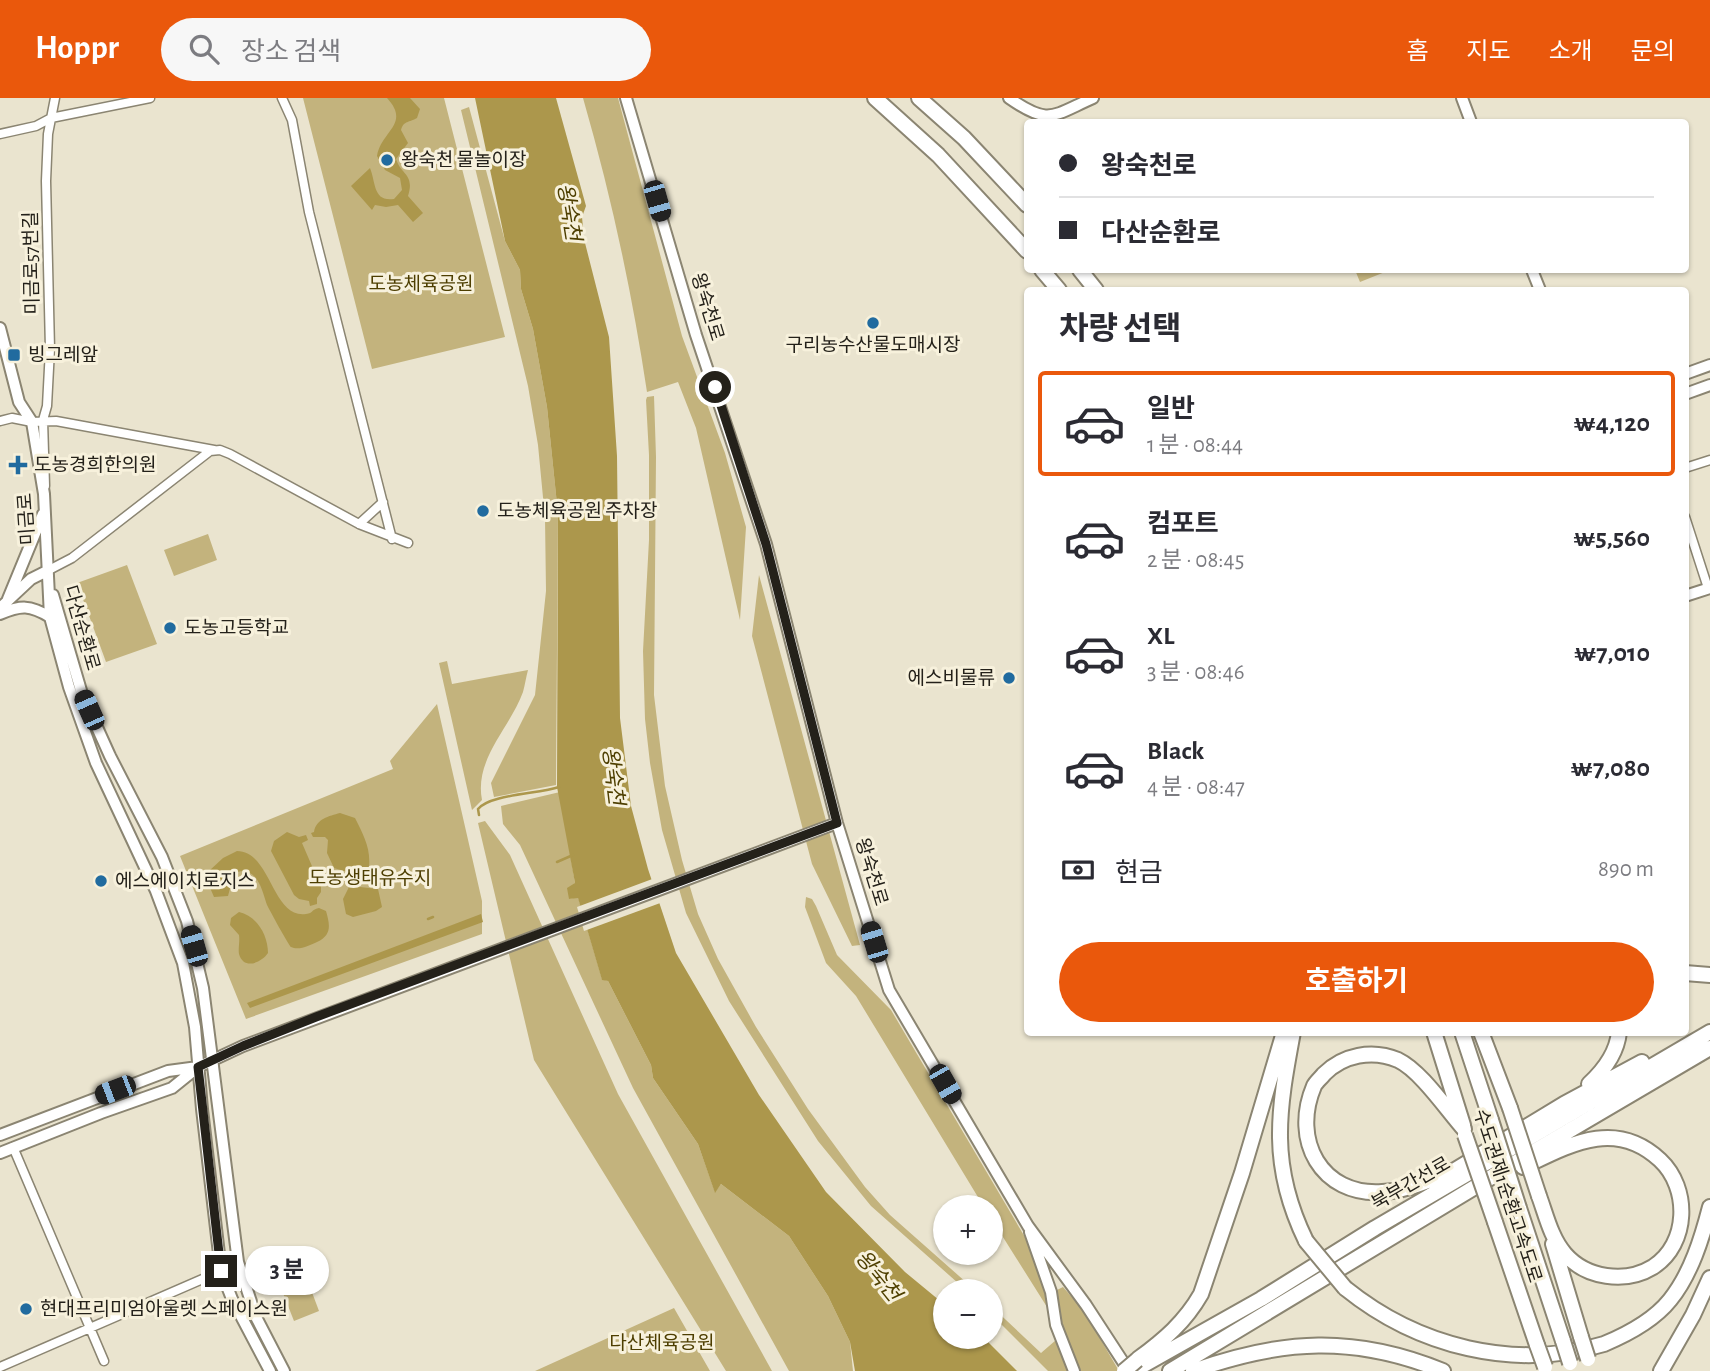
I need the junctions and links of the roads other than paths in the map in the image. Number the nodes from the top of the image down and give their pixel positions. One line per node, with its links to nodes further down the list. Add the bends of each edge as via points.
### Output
1 (55, 98): 10 (street, 미금로57번길)
2 (150, 98): 10 (street)
3 (282, 98): 29 (street, via 292,120 309,212)
4 (626, 98): 42 (street, 왕숙천로, via 696,335 766,544)
5 (875, 98): 14 (highway, via 938,155)
6 (919, 98): 13 (highway)
7 (1009, 98): 8 (street, via 1037,116 1052,116)
8 (1093, 98)
9 (1462, 98): 11 (street)
10 (51, 118): 12 (street); 25 (street, 미금로57번길, via 46,181 50,349 47,406)
11 (1470, 119)
12 (0, 134)
13 (1024, 202)
14 (1024, 248)
15 (1045, 273): 17 (highway)
16 (1082, 273): 18 (highway)
17 (1056, 287)
18 (1094, 287)
19 (0, 328): 25 (street, 미금로, via 19,402)
20 (1710, 365): 21 (street)
21 (1689, 373)
22 (1710, 386): 23 (street)
23 (1689, 393)
24 (0, 421): 25 (street)
25 (38, 421): 26 (street); 30 (street, 미금로)
26 (217, 450): 31 (street); 35 (street, via 72,558)
27 (1710, 460): 28 (street)
28 (1689, 467)
29 (383, 502): 31 (street); 33 (street)
30 (45, 508): 35 (street, 미금로); 38 (street)
31 (359, 524): 33 (street)
32 (1689, 529): 36 (street)
33 (392, 539): 34 (street)
34 (408, 543)
35 (47, 571): 38 (street, 미금로); 41 (street, 다산순환로); 54 (street, 다산순환로, via 82,694 162,858 187,921 203,988)
36 (1709, 588): 37 (street)
37 (1689, 595)
38 (8, 598): 39 (street, 미금로)
39 (0, 608)
40 (0, 614): 41 (street, via 28,607)
41 (50, 617): 55 (street, 다산순환로, via 96,763 156,891 183,963)
42 (832, 825): 54 (street, via 304,1022); 68 (street, 왕숙천로, via 889,989)
43 (1689, 973): 44 (highway)
44 (1710, 975)
45 (1710, 1031): 57 (highway); 69 (highway, 북부간선로)
46 (1283, 1036): 77 (highway, via 1201,1294 1175,1329)
47 (1292, 1036): 67 (highway, bridge, via 1279,1111 1279,1146 1288,1197 1306,1241 1345,1288 1415,1332 1469,1353 1519,1359 1570,1354 1616,1339 1670,1300 1699,1245)
48 (1435, 1036): 60 (highway, 수도권제1순환고속도로)
49 (1463, 1036): 76 (highway, 수도권제1순환고속도로, bridge)
50 (1483, 1036): 56 (highway)
51 (1492, 1036): 56 (highway)
52 (1619, 1036): 57 (highway, via 1601,1072)
53 (1710, 1048): 66 (highway, 북부간선로)
54 (212, 1061): 55 (street); 80 (street, 다산순환로, via 238,1262 256,1318)
55 (198, 1067): 59 (street, via 168,1071); 62 (street, via 163,1093); 70 (street, 다산순환로)
56 (1496, 1068): 65 (highway, bridge)
57 (1564, 1104): 64 (highway)
58 (0, 1122): 59 (street)
59 (11, 1130): 61 (street)
60 (1465, 1132): 64 (highway, via 1398,1060 1374,1054 1352,1056 1332,1066 1314,1084 1308,1139 1321,1170 1336,1183 1381,1192); 78 (highway, 수도권제1순환고속도로, bridge)
61 (0, 1135)
62 (13, 1147): 63 (street); 72 (street)
63 (0, 1153)
64 (1449, 1173): 69 (highway)
65 (1539, 1196): 66 (highway, via 1564,1253 1581,1267 1604,1276 1624,1276 1653,1267 1671,1247 1680,1223 1680,1193 1665,1165 1640,1144 1622,1138 1571,1144); 74 (highway, bridge)
66 (1443, 1206): 82 (highway, 북부간선로)
67 (1710, 1207)
68 (1028, 1226): 77 (street, 왕숙천로); 81 (street, 왕숙천로)
69 (1375, 1228): 77 (highway, 북부간선로, via 1261,1299)
70 (221, 1271): 72 (street); 79 (street, 다산순환로)
71 (1710, 1278): 85 (highway)
72 (90, 1327): 73 (street); 75 (street)
73 (104, 1361)
74 (1589, 1365)
75 (0, 1367)
76 (1571, 1367)
77 (1133, 1368)
78 (1545, 1369)
79 (270, 1371)
80 (284, 1371)
81 (1074, 1371)
82 (1170, 1371)
83 (1193, 1371): 84 (highway, via 1255,1351 1327,1345 1387,1351)
84 (1443, 1371)
85 (1661, 1371)

